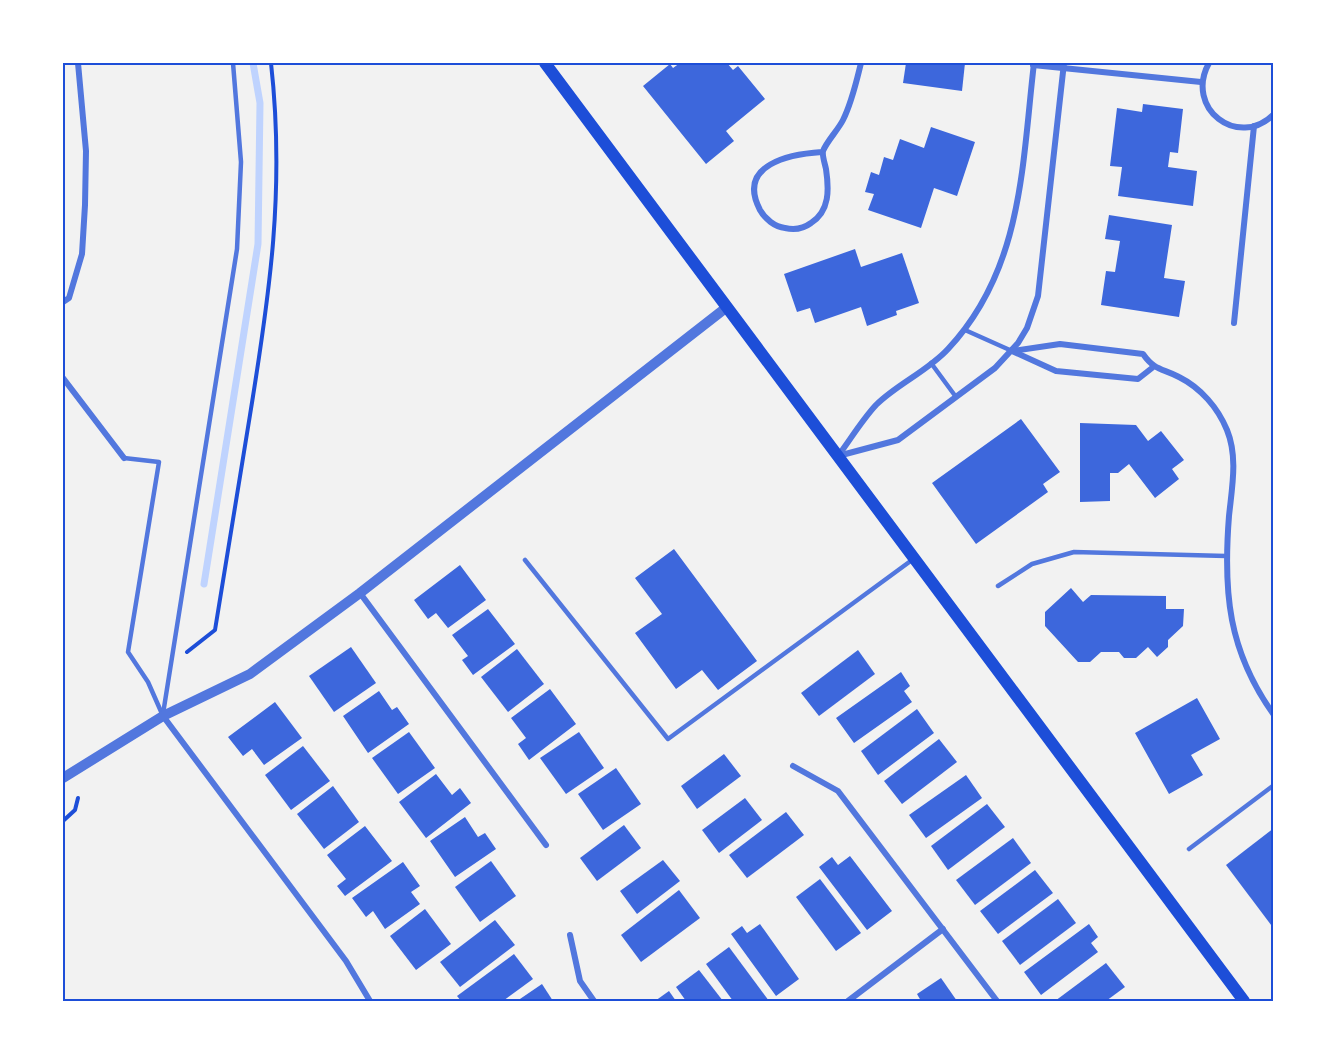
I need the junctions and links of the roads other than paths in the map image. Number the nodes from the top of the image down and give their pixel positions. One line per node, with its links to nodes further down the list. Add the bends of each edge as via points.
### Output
1 (78, 63): 12 (street, via 86,151 84,225 82,254 69,298)
2 (233, 63): 29 (lane, via 241,162 237,249)
3 (545, 63): 13 (main road)
4 (861, 63): 11 (street, via 843,120)
5 (1209, 63): 8 (street)
6 (1034, 64): 7 (street); 15 (street, via 1011,234 995,280)
7 (1064, 66): 8 (street); 16 (street, via 1038,296 1027,328)
8 (1201, 82): 10 (street, via 1202,94 1214,115 1234,127)
9 (1274, 114): 10 (street)
10 (1254, 126): 14 (street)
11 (822, 152): 11 (street, via 777,159 766,166 759,176 756,201 770,222 794,230 806,226 824,210 828,198)
12 (63, 302)
13 (727, 307): 21 (main road); 27 (street)
14 (1234, 323)
15 (965, 330): 16 (lane); 17 (street)
16 (1012, 351): 18 (street, via 1056,371 1138,379); 18 (street, via 1060,344 1131,352 1143,354); 20 (street)
17 (931, 363): 20 (lane); 21 (street, via 876,405)
18 (1152, 368): 23 (street, via 1180,377 1203,394 1228,433 1234,463)
19 (63, 378): 22 (street)
20 (956, 397): 21 (street, via 898,440)
21 (838, 456): 24 (main road)
22 (124, 458): 29 (lane, via 159,462 128,652 148,682)
23 (1226, 556): 26 (lane, via 1074,552 1032,564); 28 (street, via 1227,601 1237,646 1248,673)
24 (914, 558): 25 (lane, via 668,739); 41 (main road)
25 (525, 560)
26 (998, 586)
27 (360, 593): 29 (street, via 250,674); 33 (street)
28 (1274, 715)
29 (163, 716): 31 (street); 37 (street, via 346,961)
30 (793, 766): 35 (street, via 838,791)
31 (63, 778)
32 (1274, 785): 34 (lane)
33 (546, 845)
34 (1189, 849)
35 (944, 930): 39 (street); 40 (street)
36 (570, 935): 38 (street, via 580,981)
37 (370, 1001)
38 (594, 1001)
39 (848, 1001)
40 (997, 1001)
41 (1244, 1001)

